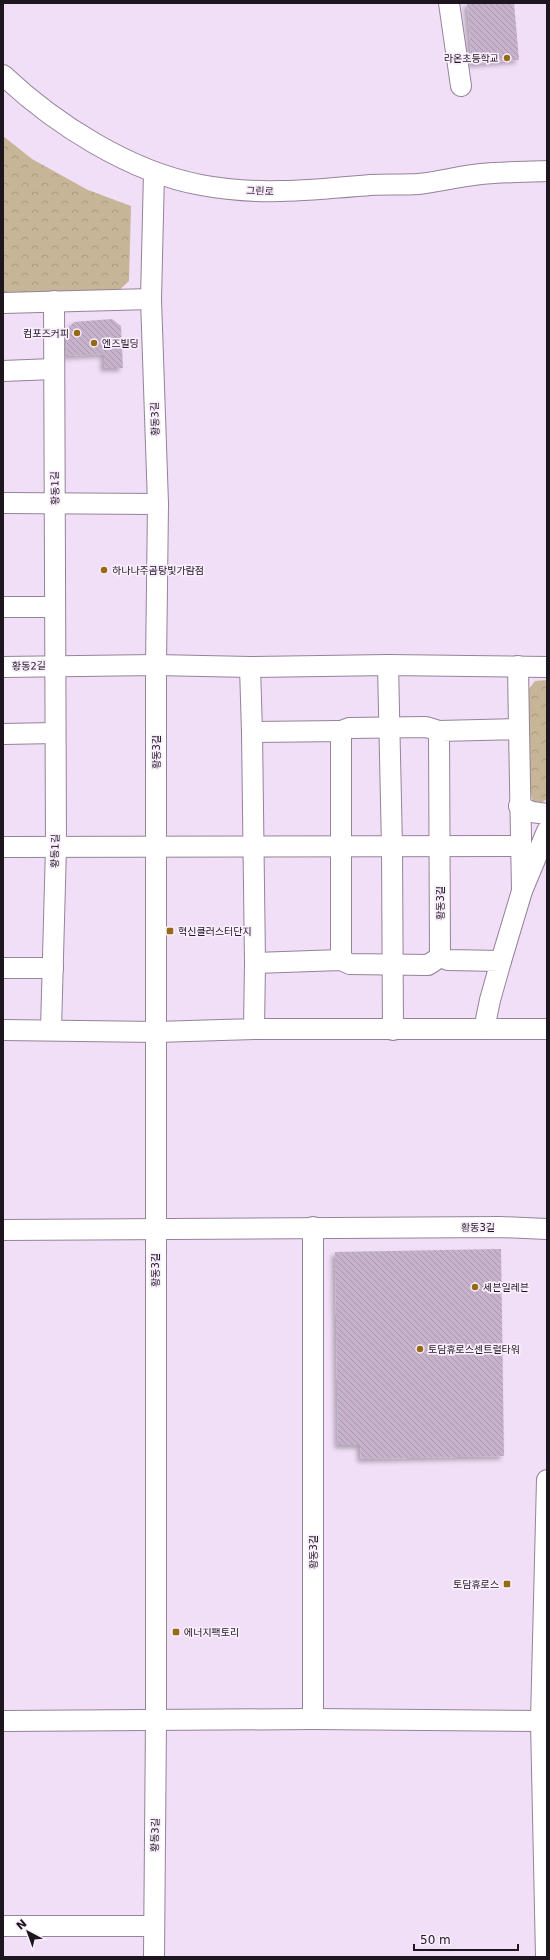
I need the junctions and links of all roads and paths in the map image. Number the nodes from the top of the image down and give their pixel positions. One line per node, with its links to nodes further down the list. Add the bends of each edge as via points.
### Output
1 (449, 3): 3 (street)
2 (3, 75): 5 (street, 그린로, via 23,94 71,129)
3 (462, 86)
4 (547, 171): 5 (street, 그린로, via 480,174 418,184 376,184 294,192 201,185)
5 (154, 173): 6 (street, 황동3길)
6 (151, 299): 7 (street); 13 (street, 황동3길)
7 (54, 301): 8 (street); 9 (street, 황동1길)
8 (3, 303)
9 (53, 369): 10 (street); 12 (street, 황동1길)
10 (3, 371)
11 (3, 503): 12 (street)
12 (55, 503): 13 (street); 15 (street, 황동1길)
13 (158, 504): 16 (street, 황동3길)
14 (3, 607): 15 (street)
15 (54, 607): 18 (street, 황동1길)
16 (156, 664): 18 (street, 황동2길); 21 (street); 36 (street, 황동3길)
17 (3, 666): 18 (street, 황동2길)
18 (56, 666): 28 (street, 황동1길)
19 (388, 666): 20 (street); 21 (street); 23 (street)
20 (518, 666): 22 (street); 24 (street)
21 (250, 667): 27 (street)
22 (547, 667)
23 (390, 728): 25 (street, via 426,727); 26 (street, via 349,728); 39 (street)
24 (519, 729): 25 (street); 30 (street)
25 (439, 730): 33 (street, 황동3길)
26 (341, 731): 27 (street); 38 (street)
27 (252, 732): 37 (street)
28 (55, 733): 29 (street); 35 (street, 황동1길)
29 (3, 734)
30 (519, 806): 31 (street, via 532,812); 32 (street)
31 (547, 814)
32 (538, 844): 33 (street); 42 (street)
33 (440, 845): 39 (street); 40 (street, 황동3길)
34 (3, 847): 35 (street)
35 (56, 847): 36 (street); 46 (street, 황동1길)
36 (156, 847): 37 (street); 53 (street, 황동3길)
37 (254, 847): 38 (street); 43 (street)
38 (341, 847): 39 (street); 41 (street)
39 (392, 847): 44 (street)
40 (440, 957): 42 (street, via 448,960); 44 (street, via 428,965)
41 (341, 960): 43 (street); 44 (street, via 350,964)
42 (501, 961): 48 (street)
43 (255, 963): 47 (street)
44 (393, 964): 52 (street)
45 (3, 968): 46 (street)
46 (53, 968): 51 (street, 황동1길)
47 (254, 1029): 52 (street); 53 (street)
48 (484, 1029): 49 (street); 52 (street)
49 (547, 1029)
50 (3, 1030): 51 (street)
51 (51, 1030): 53 (street)
52 (393, 1030)
53 (157, 1032): 55 (street, 황동3길)
54 (313, 1227): 55 (street, 황동3길); 56 (street, 황동3길); 59 (street, 황동3길)
55 (155, 1228): 57 (street, 황동3길); 60 (street, 황동3길)
56 (547, 1229)
57 (3, 1230)
58 (547, 1480): 62 (street)
59 (313, 1719): 60 (street); 62 (street)
60 (156, 1720): 61 (street); 64 (street, 황동3길)
61 (3, 1721)
62 (541, 1721): 66 (street)
63 (3, 1926): 64 (street)
64 (153, 1926): 65 (street, 황동3길)
65 (154, 1957)
66 (546, 1957)

